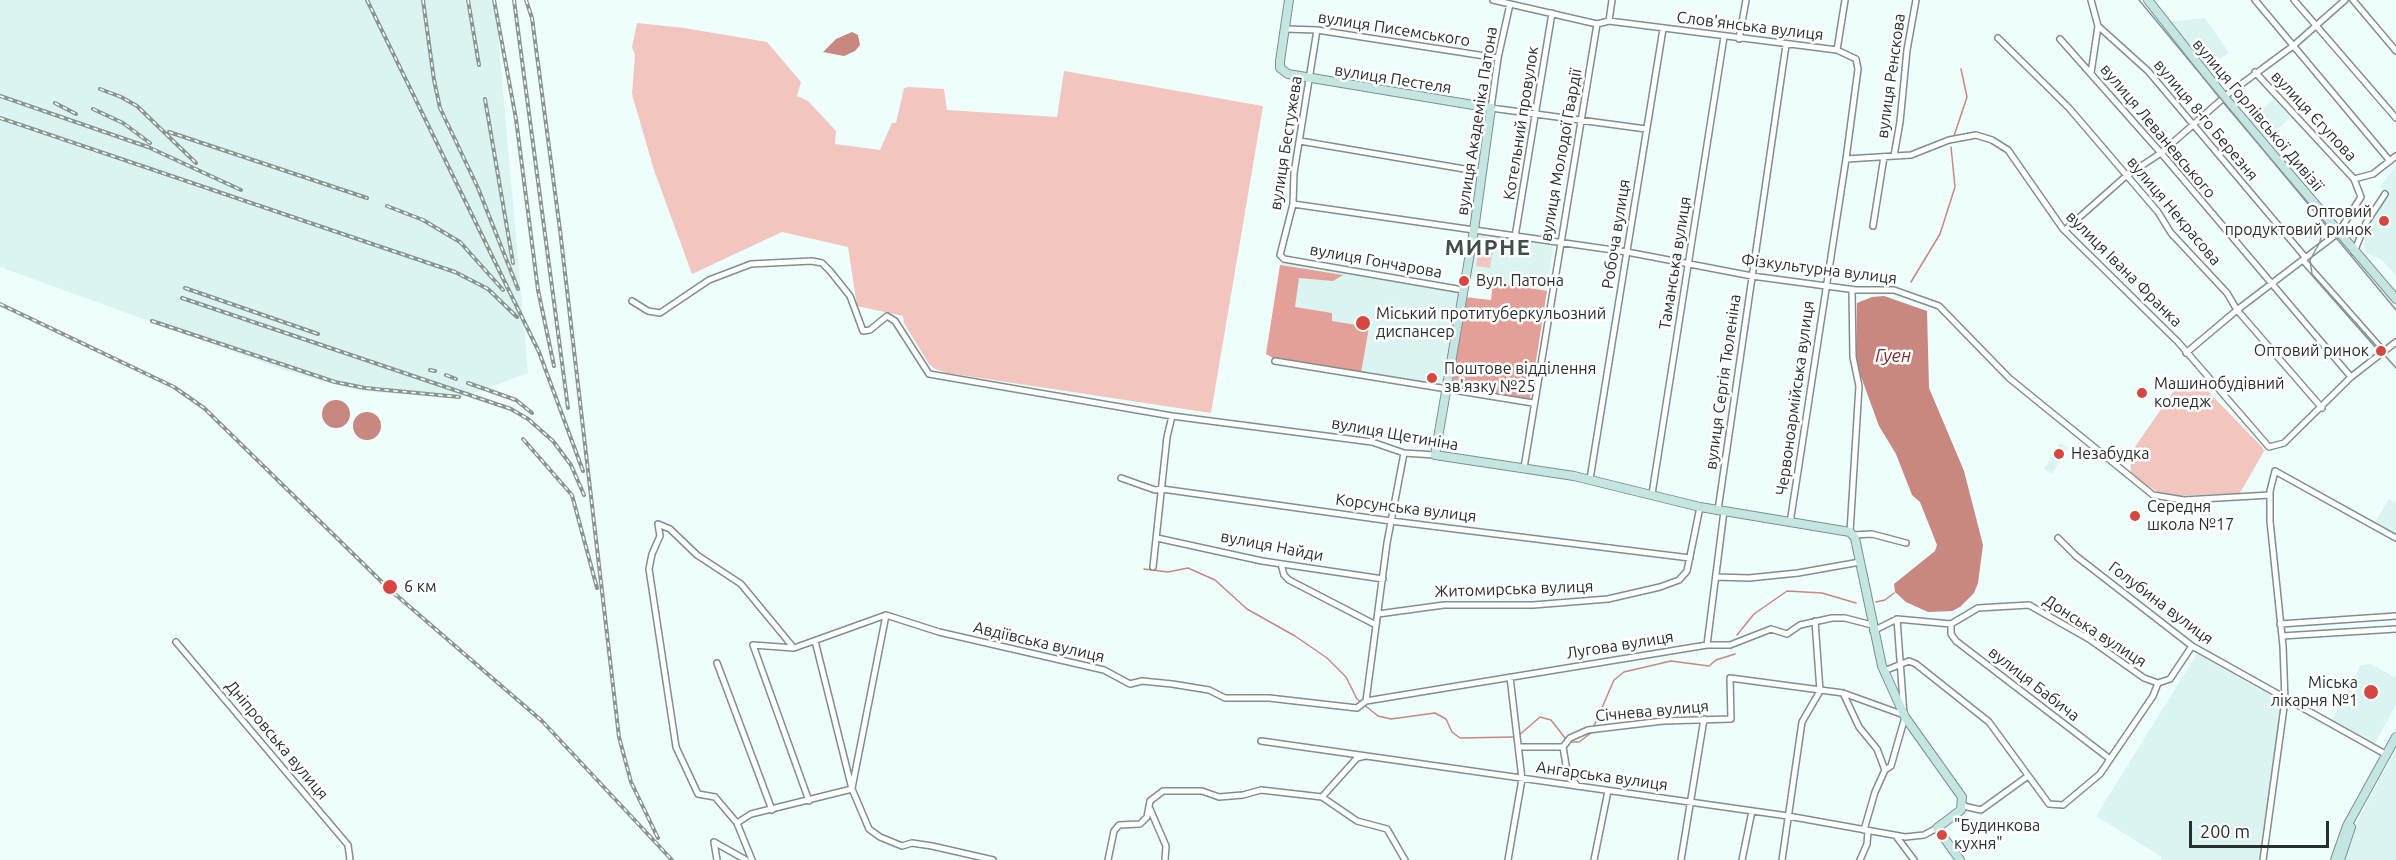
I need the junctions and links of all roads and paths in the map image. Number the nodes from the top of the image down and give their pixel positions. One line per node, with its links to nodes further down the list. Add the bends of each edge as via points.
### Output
1 (1289, 0): 20 (street)
2 (1493, 0): 14 (street, Слов'янська вулиця)
3 (1612, 0): 16 (street)
4 (1746, 0): 25 (street)
5 (1845, 0): 29 (street)
6 (1916, 0): 45 (street, вулиця Ренскова)
7 (2098, 0): 13 (street)
8 (2148, 0): 36 (street, вулиця Горлівської Дивізії)
9 (2255, 0): 28 (street)
10 (2294, 0): 18 (street)
11 (2345, 0): 18 (street)
12 (2353, 0): 30 (street)
13 (2092, 2): 19 (street)
14 (1510, 4): 15 (street, Слов'янська вулиця); 31 (street, вулиця Академіка Патона)
15 (1552, 13): 17 (street, Слов'янська вулиця); 38 (street, Котельний провулок)
16 (1609, 21): 17 (street, Слов'янська вулиця); 21 (street, Слов'янська вулиця)
17 (1597, 24): 40 (street, вулиця Молодої Гвардії)
18 (2316, 25): 28 (street); 39 (street)
19 (2098, 26): 34 (street); 41 (street, вулиця 8-го Березня, via 2148,71)
20 (1286, 29): 22 (street, вулиця Писемського); 35 (street, вулиця Пестеля, via 1280,68)
21 (1663, 29): 23 (street, Слов'янська вулиця); 42 (street, Робоча вулиця)
22 (1317, 30): 31 (street, вулиця Писемського); 35 (street, вулиця Бестужева)
23 (1724, 37): 25 (street, Слов'янська вулиця); 65 (street, Таманська вулиця)
24 (1998, 38): 51 (street, вулиця Некрасова, via 2069,108)
25 (1739, 39): 27 (street, Слов'янська вулиця)
26 (2060, 39): 34 (street, вулиця Леваневського)
27 (1786, 45): 29 (street, Слов'янська вулиця); 66 (street, вулиця Сергія Тюленіна)
28 (2293, 45): 33 (street); 49 (street)
29 (1838, 50): 32 (street, Слов'янська вулиця, via 1852,56)
30 (2396, 51)
31 (1498, 58): 37 (street, вулиця Академіка Патона)
32 (1858, 64): 48 (street, Червоноармійська вулиця)
33 (2255, 72): 36 (street); 52 (street, вулиця Єгупова)
34 (2091, 73): 44 (street, вулиця Леваневського)
35 (1310, 79): 37 (street, вулиця Пестеля); 43 (street, вулиця Бестужева)
36 (2225, 98): 41 (street); 58 (street, вулиця Горлівської Дивізії)
37 (1491, 108): 38 (street, вулиця Пестеля); 50 (street, вулиця Академіка Патона)
38 (1536, 115): 40 (street, вулиця Пестеля); 59 (street, Котельний провулок)
39 (2396, 118)
40 (1581, 120): 42 (street, вулиця Пестеля); 60 (street, вулиця Молодої Гвардії)
41 (2193, 125): 44 (street); 64 (street, вулиця 8-го Березня)
42 (1646, 129): 61 (street, Робоча вулиця)
43 (1300, 141): 50 (street); 54 (street, вулиця Бестужева)
44 (2161, 153): 51 (street); 67 (street, вулиця Леваневського)
45 (1894, 156): 47 (street, вулиця Івана Франка); 57 (street, вулиця Івана Франка, via 1911,155 1948,140 1976,135 1992,140 2008,150)
46 (2396, 156): 49 (street)
47 (1884, 157): 48 (street, вулиця Івана Франка); 55 (street)
48 (1846, 159): 68 (street, Червоноармійська вулиця)
49 (2390, 161): 52 (street, via 2373,174)
50 (1482, 172): 56 (street, вулиця Академіка Патона)
51 (2126, 176): 57 (street); 73 (street, вулиця Некрасова, via 2171,233 2227,293)
52 (2354, 179): 58 (street, via 2361,197)
53 (2385, 194): 62 (street, via 2366,223)
54 (1293, 204): 56 (street, Фізкультурна вулиця); 63 (street, вулиця Бестужева, via 1281,252)
55 (1873, 226)
56 (1474, 230): 59 (street, Фізкультурна вулиця); 69 (street, вулиця Академіка Патона)
57 (2066, 230): 76 (street, вулиця Івана Франка)
58 (2338, 233): 62 (street, вулиця Горлівської Дивізії); 64 (street)
59 (1515, 237): 60 (street, Фізкультурна вулиця)
60 (1560, 242): 61 (street, Фізкультурна вулиця); 80 (street, вулиця Молодої Гвардії)
61 (1627, 252): 65 (street, Фізкультурна вулиця); 87 (street, Робоча вулиця)
62 (2354, 252): 71 (street, вулиця Горлівської Дивізії)
63 (1284, 259): 69 (street, вулиця Гончарова)
64 (2304, 259): 67 (street); 75 (street, вулиця 8-го Березня)
65 (1688, 264): 66 (street, Фізкультурна вулиця); 89 (street, Таманська вулиця)
66 (1752, 276): 68 (street, Фізкультурна вулиця); 92 (street, вулиця Сергія Тюленіна)
67 (2271, 284): 73 (street); 78 (street, вулиця Леваневського)
68 (1825, 285): 70 (street, Фізкультурна вулиця); 94 (street, Червоноармійська вулиця)
69 (1462, 290): 79 (street, вулиця Академіка Патона)
70 (1852, 290): 90 (street, Фізкультурна вулиця, via 1894,290 1939,306 2009,378 2153,495 2179,500); 95 (street, via 1853,357 1859,386)
71 (2396, 299)
72 (632, 301): 82 (street, вулиця Щетиніна, via 660,313 709,280 751,264 822,263 850,296 863,331 887,316 895,321 929,374)
73 (2237, 310): 76 (street); 81 (street, вулиця Некрасова)
74 (2396, 342): 75 (street)
75 (2384, 352): 78 (street)
76 (2186, 353): 81 (street, вулиця Івана Франка, via 2269,447 2284,443)
77 (1275, 361): 79 (street)
78 (2351, 377): 81 (street)
79 (1446, 389): 80 (street); 84 (street, вулиця Академіка Патона)
80 (1533, 403): 85 (street, вулиця Молодої Гвардії)
81 (2322, 408)
82 (1172, 416): 83 (street, вулиця Щетиніна, via 1372,442); 88 (street)
83 (1404, 453): 84 (street, вулиця Щетиніна); 93 (street)
84 (1434, 455): 85 (street, вулиця Щетиніна)
85 (1524, 468): 87 (street, вулиця Щетиніна)
86 (1121, 478): 88 (street, Корсунська вулиця, via 1150,489)
87 (1590, 479): 89 (street, вулиця Щетиніна)
88 (1162, 489): 93 (street, Корсунська вулиця); 96 (street)
89 (1652, 494): 91 (street, вулиця Щетиніна)
90 (2270, 495): 98 (street, via 2275,471); 112 (street)
91 (1700, 507): 92 (street, вулиця Щетиніна); 100 (street, Житомирська вулиця)
92 (1721, 510): 94 (street, вулиця Щетиніна); 104 (street, вулиця Сергія Тюленіна)
93 (1391, 521): 100 (street, Корсунська вулиця); 105 (street)
94 (1790, 523): 95 (street, вулиця Щетиніна)
95 (1852, 533): 99 (street); 101 (street)
96 (1157, 538): 102 (street, вулиця Найди); 103 (street)
97 (2058, 538): 120 (street, Голубина вулиця)
98 (2396, 538)
99 (1906, 543)
100 (1690, 558): 106 (street, Житомирська вулиця, via 1687,571 1679,580 1620,597 1533,605 1444,605)
101 (1860, 562): 104 (street, via 1798,573); 114 (street)
102 (1281, 564): 105 (street, вулиця Найди); 113 (street, via 1288,580)
103 (1154, 567)
104 (1716, 577): 119 (street, вулиця Сергія Тюленіна)
105 (1383, 579): 106 (street)
106 (1378, 614): 113 (street)
107 (886, 615): 117 (street); 130 (street, Авдіївська вулиця, via 939,632 1104,670 1130,684 1172,684 1209,690 1225,698 1269,698 1357,708); 144 (street)
108 (2396, 616): 112 (street)
109 (1897, 619): 111 (street); 114 (street); 123 (street)
110 (1815, 621): 114 (street, Лугова вулиця, via 1845,618); 119 (street, Лугова вулиця, via 1800,624 1787,634 1771,629 1730,645); 127 (street)
111 (1951, 624): 126 (street, Донська вулиця, via 1978,608 2029,605); 139 (street, вулиця Бабича, via 1956,641)
112 (2280, 624): 116 (street)
113 (1376, 626): 130 (street)
114 (1872, 628): 124 (street)
115 (2396, 629): 116 (street)
116 (2282, 636): 129 (street)
117 (815, 640): 121 (street); 144 (street)
118 (176, 642): 159 (street, Дніпровська вулиця, via 348,845)
119 (1707, 645): 125 (street, Лугова вулиця)
120 (2192, 646): 126 (street, via 2170,679); 129 (street, Голубина вулиця)
121 (794, 648): 147 (street, via 753,645); 155 (street, via 741,584 658,524 660,536 651,554 650,569 676,747 698,794 715,797)
122 (717, 663): 152 (street)
123 (1902, 663): 124 (street); 131 (street); 141 (street, via 1909,660 1916,664 1974,708 1989,722)
124 (1884, 671): 131 (street)
125 (1510, 676): 130 (street, Лугова вулиця); 136 (street)
126 (2158, 683): 139 (street)
127 (1820, 691): 128 (street); 132 (street, Січнева вулиця, via 1730,678 1731,719); 154 (street, via 1802,722)
128 (1843, 693): 131 (street); 140 (street, via 1859,727 1877,749)
129 (2285, 700): 138 (street, Голубина вулиця); 175 (street)
130 (1366, 701)
131 (1904, 716): 140 (street, via 1891,766); 149 (street, via 1959,791)
132 (1704, 719): 135 (street, Січнева вулиця, via 1588,730 1570,738); 148 (street)
133 (2396, 737): 138 (street)
134 (1261, 741): 137 (street, Ангарська вулиця)
135 (1565, 746): 136 (street); 143 (street, via 1567,771)
136 (1520, 747): 142 (street)
137 (1370, 755): 142 (street, Ангарська вулиця); 146 (street, via 1357,758)
138 (2386, 755): 151 (street)
139 (2110, 759): 141 (street, via 2100,774 2063,805 2049,804)
140 (1885, 770): 157 (street)
141 (2028, 776): 149 (street, via 1981,810)
142 (1522, 779): 143 (street, Ангарська вулиця); 167 (street)
143 (1577, 786): 145 (street, Ангарська вулиця)
144 (852, 789): 147 (street); 163 (street, via 869,829 880,837 902,846 932,846)
145 (1608, 791): 148 (street, Ангарська вулиця); 168 (street)
146 (1322, 797): 150 (street, via 1261,790 1219,797 1202,791 1177,790 1163,791 1150,801); 166 (street, via 1358,820 1387,829)
147 (809, 801): 152 (street)
148 (1691, 802): 153 (street, Ангарська вулиця); 169 (street)
149 (1963, 806): 156 (street)
150 (1149, 808): 164 (street, via 1140,824 1119,825 1114,831); 165 (street, via 1166,846)
151 (2357, 809): 176 (street); 177 (street)
152 (772, 810): 155 (street, via 751,814)
153 (1752, 811): 154 (street, Ангарська вулиця); 170 (street)
154 (1788, 816): 157 (street, Ангарська вулиця); 171 (street)
155 (737, 823): 162 (street)
156 (1937, 828): 158 (street, Ангарська вулиця, via 1914,838); 174 (street)
157 (1866, 830): 158 (street, Ангарська вулиця); 172 (street, via 1867,844)
158 (1896, 836): 173 (street)
159 (350, 860)
160 (717, 860): 161 (street, via 714,842)
161 (746, 860)
162 (752, 860)
163 (993, 860)
164 (1108, 860)
165 (1165, 860)
166 (1405, 860)
167 (1508, 860)
168 (1594, 860)
169 (1681, 860)
170 (1742, 860)
171 (1782, 860)
172 (1860, 860)
173 (1914, 860)
174 (1959, 860)
175 (2263, 860)
176 (2335, 860)
177 (2340, 860)

